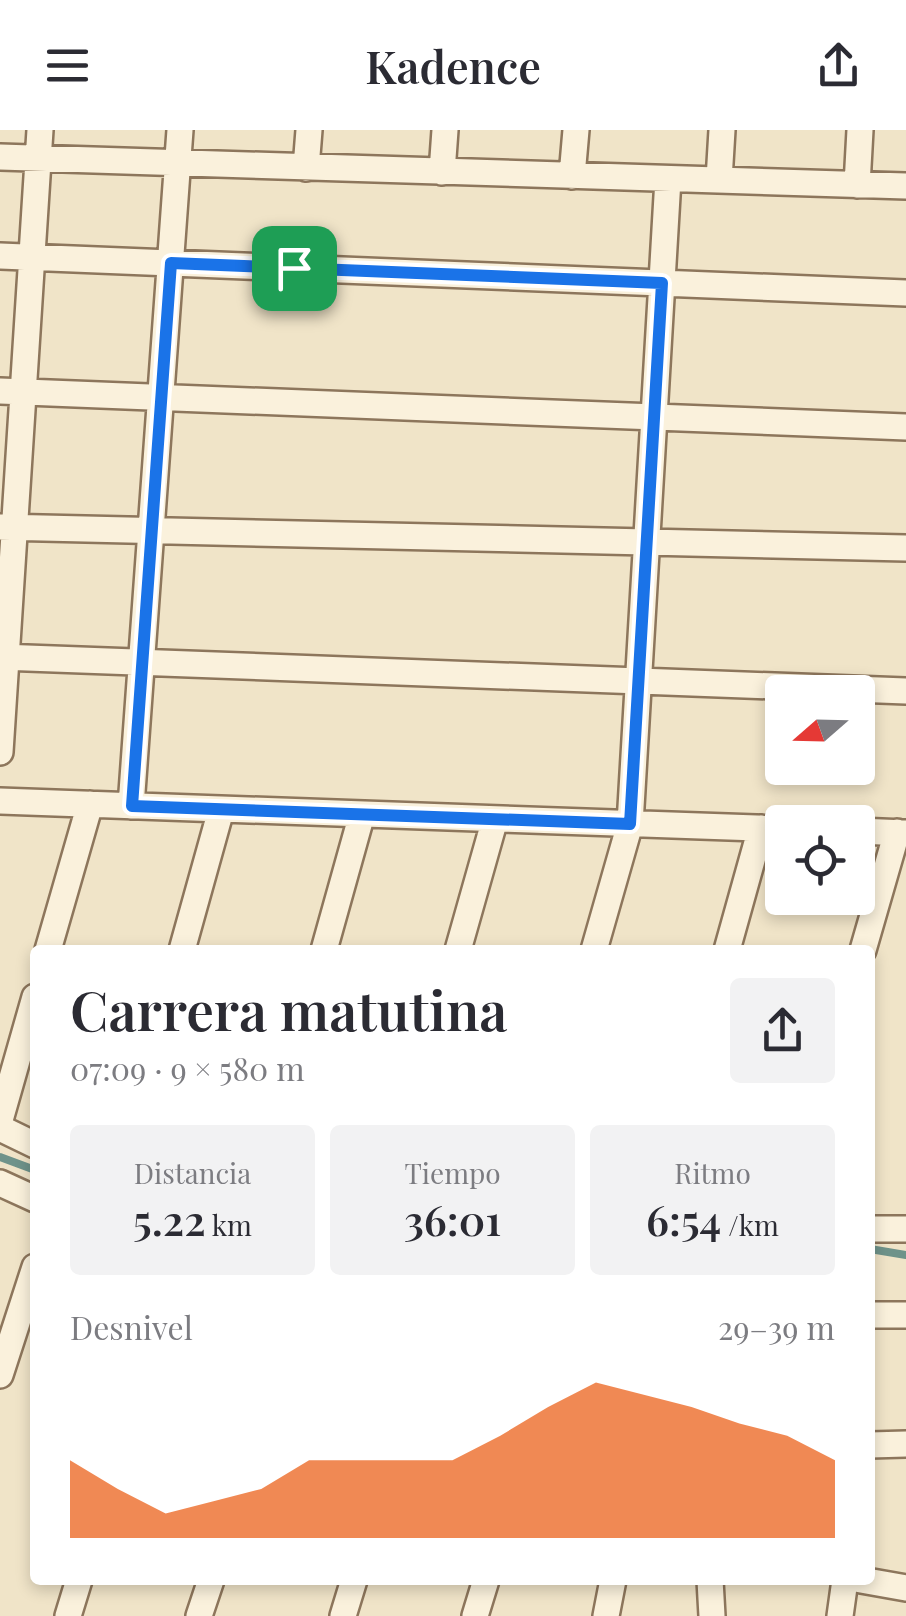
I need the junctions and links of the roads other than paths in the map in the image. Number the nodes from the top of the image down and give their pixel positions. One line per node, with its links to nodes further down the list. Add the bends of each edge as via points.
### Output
1 (40, 130): 9 (street)
2 (180, 130): 10 (street)
3 (309, 130): 11 (street)
4 (446, 130): 12 (street)
5 (576, 130): 13 (street)
6 (722, 130): 15 (street)
7 (860, 130): 16 (street)
8 (0, 158): 9 (street)
9 (38, 159): 10 (street); 19 (street)
10 (178, 163): 11 (street); 20 (street)
11 (306, 168): 12 (street)
12 (442, 172): 13 (street)
13 (572, 176): 14 (street)
14 (668, 179): 15 (street); 21 (street)
15 (720, 180): 16 (street)
16 (858, 185): 17 (street)
17 (906, 186)
18 (0, 256): 19 (street)
19 (32, 257): 20 (street); 23 (street)
20 (171, 263): 21 (street); 24 (street)
21 (662, 283): 22 (street); 25 (street)
22 (906, 293)
23 (12, 392): 24 (street); 27 (street)
24 (161, 397): 25 (street); 28 (street)
25 (654, 416): 26 (street); 29 (street)
26 (906, 427)
27 (7, 527): 28 (street); 31 (street)
28 (151, 532): 29 (street); 32 (street)
29 (647, 543): 30 (street); 33 (street)
30 (906, 548)
31 (3, 657): 32 (street); 35 (street)
32 (142, 662): 33 (street); 38 (street)
33 (638, 681): 34 (street); 42 (street)
34 (906, 691)
35 (0, 752)
36 (0, 801): 37 (street)
37 (90, 804): 38 (street); 47 (street)
38 (132, 806): 39 (street)
39 (222, 810): 40 (street); 48 (street)
40 (362, 814): 41 (street); 49 (street)
41 (495, 819): 42 (street); 50 (street)
42 (630, 824): 43 (street); 51 (street)
43 (765, 828)
44 (875, 832): 45 (street)
45 (902, 833): 53 (street)
46 (765, 847): 52 (street)
47 (49, 945)
48 (183, 945)
49 (325, 945)
50 (459, 945)
51 (595, 945)
52 (728, 945)
53 (865, 945)
54 (30, 1015): 55 (street)
55 (0, 1120)
56 (0, 1128): 57 (street)
57 (30, 1143)
58 (0, 1184): 59 (street)
59 (30, 1197)
60 (875, 1228): 61 (street)
61 (906, 1229)
62 (30, 1282): 65 (street)
63 (906, 1314): 64 (street)
64 (875, 1315)
65 (0, 1375)
66 (875, 1444): 67 (street)
67 (906, 1444)
68 (875, 1582): 76 (street)
69 (77, 1585): 77 (street)
70 (209, 1585): 78 (street)
71 (352, 1585): 79 (street)
72 (484, 1585): 80 (street)
73 (612, 1585): 81 (street)
74 (710, 1585): 82 (street)
75 (844, 1585): 83 (street)
76 (906, 1588)
77 (68, 1616)
78 (200, 1616)
79 (343, 1616)
80 (475, 1616)
81 (606, 1616)
82 (712, 1616)
83 (840, 1616)

